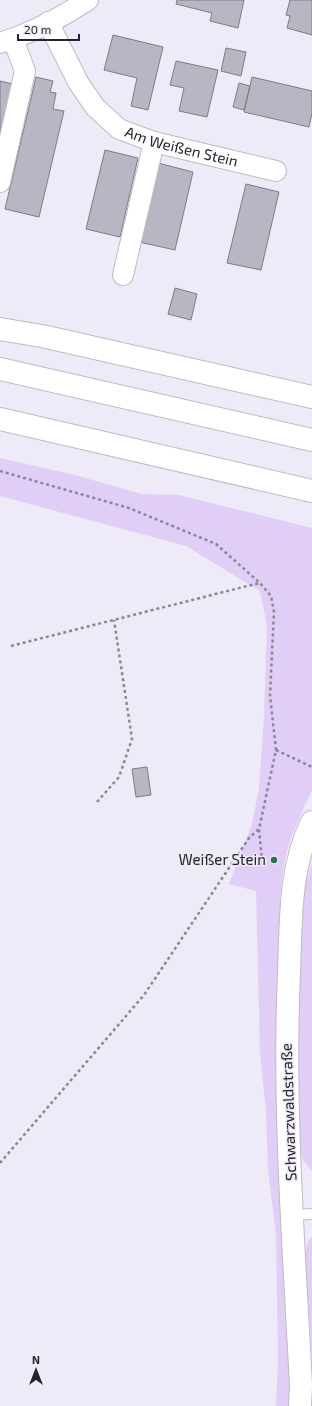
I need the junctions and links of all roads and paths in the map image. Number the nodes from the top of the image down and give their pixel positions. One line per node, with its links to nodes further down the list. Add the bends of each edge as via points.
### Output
1 (88, 0): 2 (street)
2 (48, 22): 3 (street); 4 (street, Am Weißen Stein, via 78,82 95,107 119,129)
3 (7, 41): 6 (street, via 25,71)
4 (154, 142): 5 (street, Am Weißen Stein); 7 (street)
5 (276, 171)
6 (0, 182)
7 (123, 274)
8 (0, 328): 10 (main road)
9 (0, 369): 12 (main road)
10 (312, 397)
11 (0, 419): 14 (main road)
12 (312, 440)
13 (0, 471): 15 (path, via 129,508 216,544)
14 (312, 491)
15 (260, 583): 16 (path); 18 (path, via 271,596 274,612 270,695)
16 (114, 620): 17 (path); 20 (path, via 132,739 119,777)
17 (11, 646)
18 (276, 750): 19 (path); 22 (path)
19 (312, 767)
20 (97, 802)
21 (312, 822): 25 (main road, Schwarzwaldstraße, via 299,856 292,894 287,1028 288,1112)
22 (259, 829): 23 (path); 24 (path, via 249,838 144,995)
23 (262, 860)
24 (0, 1162)
25 (302, 1214): 26 (main road, Schwarzwaldstraße)
26 (300, 1406)

